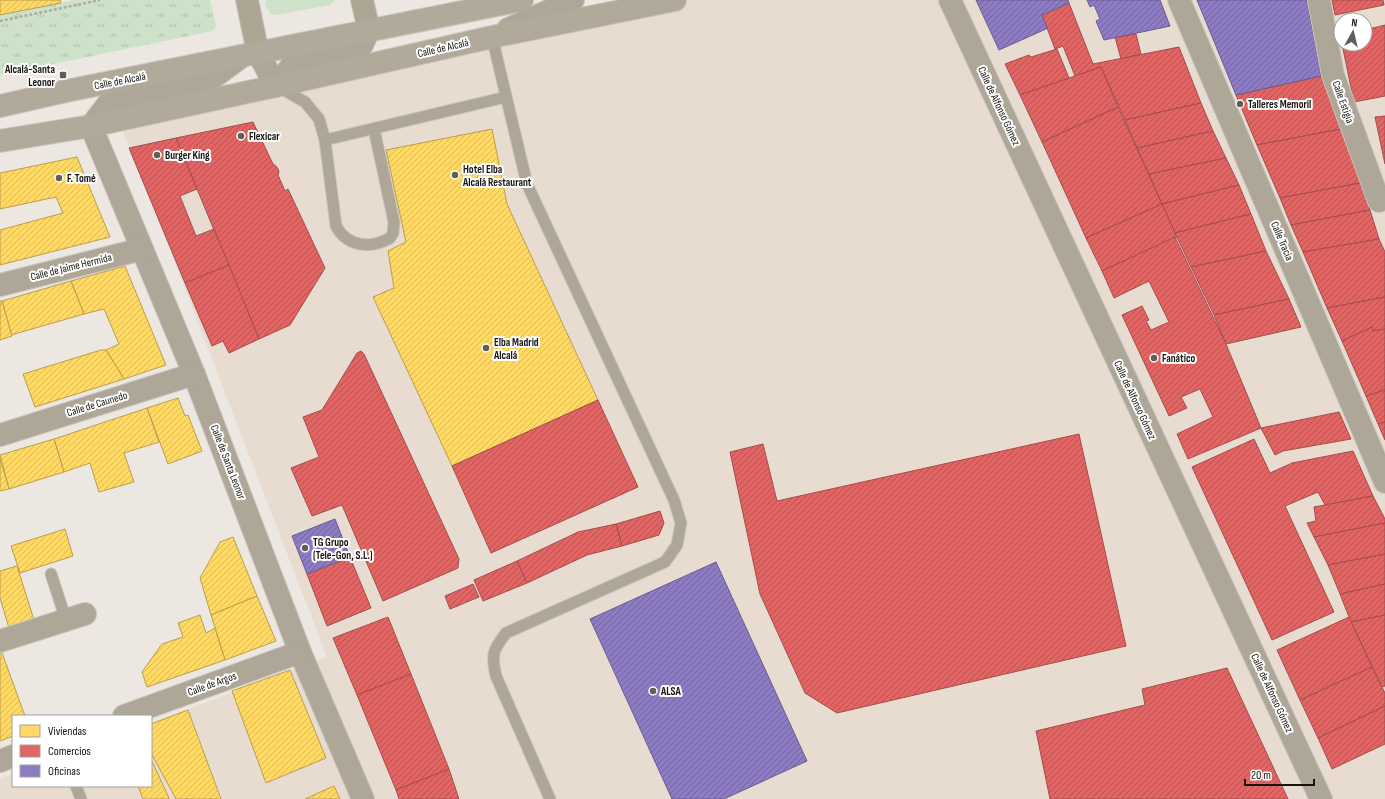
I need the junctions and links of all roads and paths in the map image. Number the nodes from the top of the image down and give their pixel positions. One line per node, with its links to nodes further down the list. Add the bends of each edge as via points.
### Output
1 (100, 0): 10 (path)
2 (247, 0): 13 (street)
3 (362, 0): 11 (street)
4 (522, 0): 11 (main road, Calle de Alcalá)
5 (573, 0): 12 (street, Calle de Alcalá)
6 (950, 0): 38 (street, Calle de Alfonso Gómez)
7 (1179, 0): 26 (street, Calle Tracia)
8 (1319, 0): 21 (street, Calle Estigia, via 1333,74)
9 (667, 1): 12 (main road, Calle de Alcalá)
10 (0, 21)
11 (369, 30): 13 (main road, Calle de Alcalá); 14 (street, via 362,45 293,64)
12 (492, 37): 14 (main road, Calle de Alcalá); 15 (lane)
13 (249, 55): 14 (street); 16 (main road, Calle de Alcalá); 17 (street, Calle de Alcalá, via 214,77 111,100)
14 (276, 86): 17 (main road, Calle de Alcalá); 19 (lane, via 305,102 319,119)
15 (506, 97): 18 (lane); 37 (lane, via 527,184 674,500 681,523 677,545 665,562 506,633 496,646 493,660 496,676)
16 (0, 106)
17 (91, 126): 20 (main road, Calle de Alcalá); 22 (street, Calle de Santa Leonor)
18 (374, 129): 19 (lane); 19 (lane, via 394,222 390,238 380,244 365,246 352,242 340,233 336,226)
19 (325, 140)
20 (0, 141)
21 (1379, 201)
22 (142, 249): 23 (street, Calle de Jaime Hermida); 24 (street, Calle de Santa Leonor)
23 (0, 285)
24 (194, 374): 25 (street, Calle de Caunedo); 30 (street, Calle de Santa Leonor)
25 (0, 435)
26 (1385, 482)
27 (52, 574): 28 (lane)
28 (76, 617): 29 (street)
29 (1, 638)
30 (300, 652): 31 (street, Calle de Argos); 36 (street, Calle de Santa Leonor)
31 (127, 715)
32 (12, 756): 33 (street)
33 (0, 761)
34 (76, 787): 35 (lane)
35 (81, 799)
36 (362, 799)
37 (550, 799)
38 (1321, 799)

